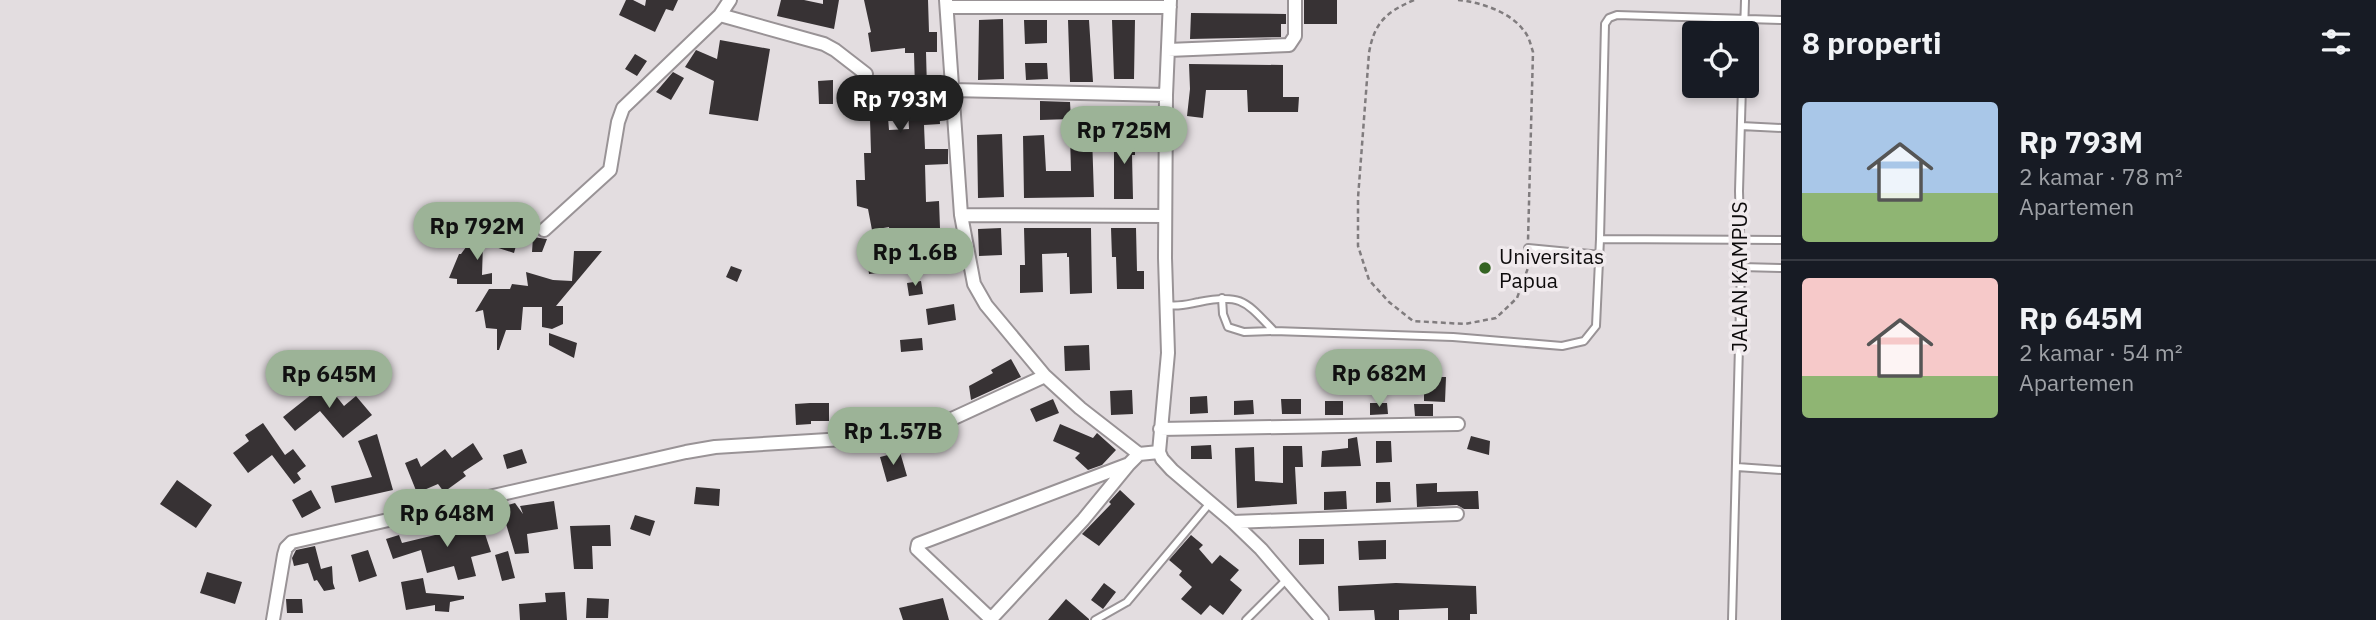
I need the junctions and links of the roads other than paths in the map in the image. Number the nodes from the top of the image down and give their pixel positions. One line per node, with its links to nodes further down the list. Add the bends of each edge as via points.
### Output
1 (730, 0): 6 (street)
2 (1295, 0): 9 (street, via 1295,36 1289,45)
3 (1745, 0): 7 (lane)
4 (946, 4): 5 (street); 11 (street)
5 (1170, 4): 9 (street)
6 (720, 15): 10 (street, via 824,44); 18 (street, via 623,108 610,170)
7 (1744, 18): 8 (lane); 19 (lane, via 1616,15 1605,24)
8 (1781, 20)
9 (1168, 50): 12 (street)
10 (866, 74)
11 (951, 90): 12 (street); 16 (street)
12 (1166, 95): 17 (street)
13 (1742, 98): 14 (lane, JALAN KAMPUS)
14 (1741, 126): 15 (lane); 20 (lane, JALAN KAMPUS)
15 (1781, 128)
16 (961, 215): 17 (street); 29 (street, via 974,284)
17 (1165, 216): 27 (street)
18 (544, 230)
19 (1600, 239): 20 (lane); 23 (lane)
20 (1741, 239): 21 (lane); 24 (lane, JALAN KAMPUS)
21 (1781, 240)
22 (1528, 248): 23 (lane)
23 (1601, 255): 28 (lane, via 1596,326 1584,341 1562,346)
24 (1741, 267): 25 (lane); 34 (lane, JALAN KAMPUS)
25 (1781, 268)
26 (1222, 298): 27 (lane); 28 (lane, via 1242,302); 28 (lane, via 1228,327)
27 (1167, 305): 31 (street, via 1168,353)
28 (1275, 331)
29 (1045, 376): 33 (street); 40 (street, via 930,429 705,449 292,542 284,555)
30 (1458, 424): 31 (street)
31 (1160, 429): 32 (street)
32 (1159, 452): 33 (street); 36 (street, via 1172,470)
33 (1134, 459): 41 (street); 41 (street, via 918,544 917,549)
34 (1737, 467): 35 (lane); 45 (lane, JALAN KAMPUS)
35 (1781, 470)
36 (1210, 503): 38 (street); 42 (lane, via 1127,601)
37 (1457, 514): 38 (street)
38 (1233, 522): 39 (street)
39 (1287, 579): 43 (lane); 44 (street)
40 (273, 620)
41 (991, 620)
42 (1095, 620)
43 (1246, 620)
44 (1322, 620)
45 (1732, 620)

